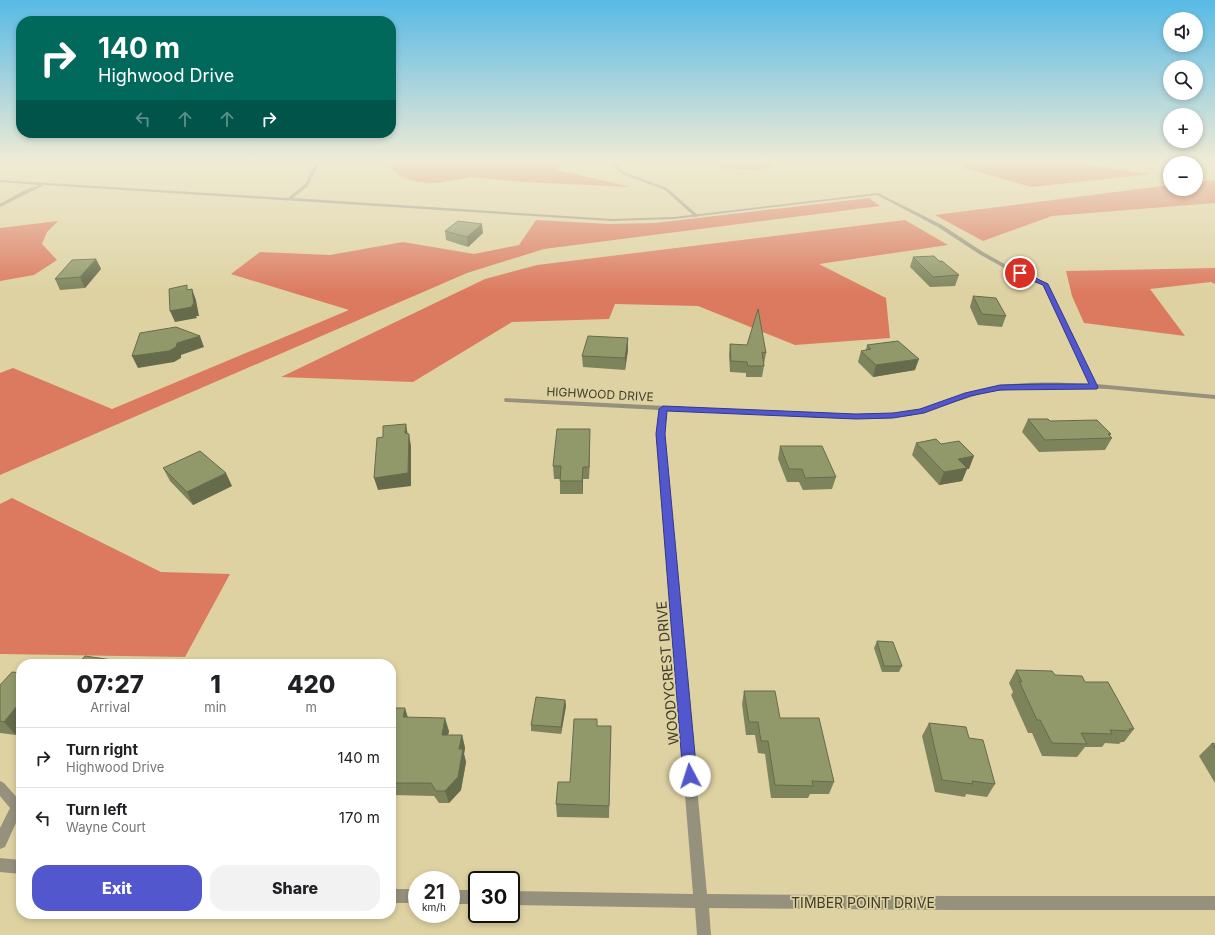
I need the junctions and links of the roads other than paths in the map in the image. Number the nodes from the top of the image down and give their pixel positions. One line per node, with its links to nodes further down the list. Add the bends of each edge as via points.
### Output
1 (379, 206): 5 (street, via 612,220)
2 (685, 206): 5 (street)
3 (782, 206): 5 (street)
4 (901, 206): 6 (street, via 940,226 980,253 1045,284)
5 (697, 216)
6 (1094, 387): 7 (street, HIGHWOOD DRIVE); 9 (street, HIGHWOOD DRIVE, via 1000,388 968,394 942,405 893,416)
7 (1215, 397)
8 (508, 400): 9 (street, HIGHWOOD DRIVE)
9 (663, 409): 19 (street, WOODYCREST DRIVE, via 660,434)
10 (0, 786): 11 (street)
11 (16, 806)
12 (16, 809): 13 (street)
13 (0, 842)
14 (0, 865): 15 (street)
15 (16, 867)
16 (396, 896): 17 (street)
17 (408, 896)
18 (520, 898): 19 (street, TIMBER POINT DRIVE)
19 (700, 901): 20 (street, TIMBER POINT DRIVE); 21 (street, WOODYCREST DRIVE)
20 (1215, 903)
21 (704, 935)

